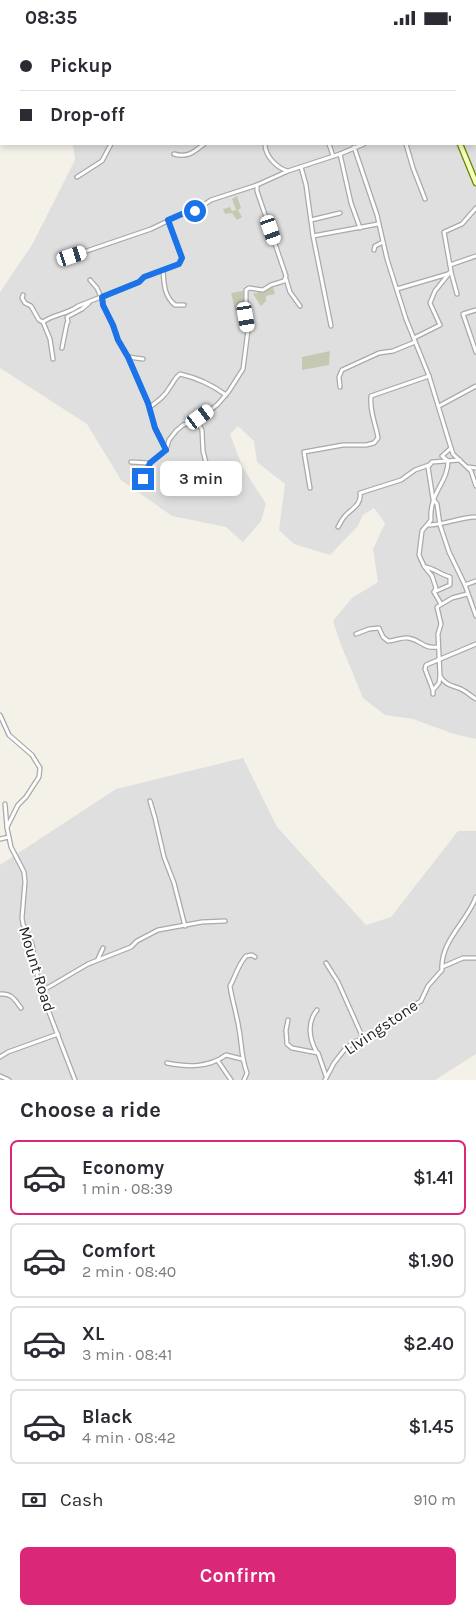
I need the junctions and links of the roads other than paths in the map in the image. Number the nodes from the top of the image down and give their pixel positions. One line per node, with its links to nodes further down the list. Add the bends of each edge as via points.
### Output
1 (110, 145): 14 (street, via 102,161)
2 (203, 145): 9 (street, via 189,155)
3 (265, 145): 13 (street, via 276,165)
4 (329, 145): 11 (street)
5 (361, 145): 8 (street)
6 (406, 145): 17 (street)
7 (460, 145): 15 (main road)
8 (354, 147): 10 (street); 22 (street)
9 (174, 154)
10 (340, 154): 11 (street); 23 (street)
11 (333, 155): 12 (street)
12 (301, 167): 13 (street); 21 (street)
13 (288, 171): 16 (street)
14 (77, 177)
15 (476, 183)
16 (257, 185): 20 (street, via 211,200 195,211); 32 (street)
17 (425, 199)
18 (476, 208): 29 (street, via 462,224 444,232)
19 (340, 213): 21 (street)
20 (168, 220): 27 (street); 30 (street, via 182,258 179,264)
21 (311, 220): 24 (street)
22 (378, 224): 23 (street); 25 (street)
23 (360, 228): 24 (street)
24 (314, 236): 43 (street)
25 (383, 242): 26 (street, via 375,245); 34 (street)
26 (374, 250)
27 (72, 256)
28 (476, 256): 29 (street)
29 (450, 265): 31 (street)
30 (164, 271): 37 (street); 39 (street, via 168,299 175,305)
31 (450, 273): 34 (street); 35 (street); 44 (street, via 430,303 439,326)
32 (286, 278): 40 (street, via 290,292); 54 (street, via 263,289 246,290 246,358 243,369)
33 (90, 280): 37 (street)
34 (397, 289): 44 (street)
35 (456, 294)
36 (23, 295): 42 (street, via 38,321)
37 (101, 297): 38 (street); 48 (street)
38 (91, 301): 42 (street); 46 (street, via 67,317)
39 (184, 305)
40 (300, 306)
41 (476, 310): 47 (street, via 463,315)
42 (43, 322): 49 (street)
43 (331, 326)
44 (414, 338): 45 (street)
45 (416, 342): 51 (street); 53 (street, via 342,369)
46 (62, 348)
47 (476, 352)
48 (128, 357): 50 (street); 56 (street)
49 (53, 359)
50 (143, 359)
51 (429, 377): 55 (street); 70 (street, via 371,396 371,414 378,438 374,443 304,452)
52 (476, 386): 55 (street)
53 (340, 387)
54 (226, 395): 56 (street, via 211,384 180,374 162,398); 57 (street)
55 (439, 406): 58 (street)
56 (150, 407): 59 (street, via 155,428)
57 (197, 421): 59 (street, via 176,431); 67 (street, via 202,430)
58 (451, 448): 60 (street); 62 (street, via 442,456)
59 (166, 450): 63 (street)
60 (460, 459): 62 (street); 65 (street)
61 (131, 461): 63 (street)
62 (448, 461): 64 (street); 71 (street, via 448,470)
63 (150, 463): 68 (street)
64 (429, 465): 71 (street); 75 (street, via 401,480 360,493 358,503)
65 (468, 467): 66 (street); 69 (street)
66 (476, 468)
67 (209, 474)
68 (140, 482)
69 (476, 485)
70 (310, 488)
71 (433, 499): 73 (street, via 431,520); 74 (street, via 437,504)
72 (476, 517): 74 (street)
73 (427, 525): 74 (street); 76 (street, via 422,531 419,555)
74 (440, 525): 78 (street)
75 (338, 527)
76 (424, 567): 79 (street, via 432,576); 79 (street, via 450,577 450,585)
77 (476, 581): 78 (street)
78 (465, 585): 80 (street)
79 (434, 592): 81 (street)
80 (467, 593): 81 (street); 82 (street)
81 (441, 604): 85 (street, via 437,607 441,624)
82 (476, 616)
83 (356, 634): 85 (street, via 379,629 388,641 409,638 429,649)
84 (476, 644): 86 (street)
85 (438, 647): 86 (street)
86 (440, 660): 87 (street); 87 (street, via 430,663 425,669 433,692)
87 (440, 676): 88 (street, via 444,683)
88 (476, 699)
89 (0, 715): 92 (street, via 8,735 32,755 40,768 38,777 18,805)
90 (150, 801): 97 (street)
91 (6, 804): 92 (street, Mount Road)
92 (7, 828): 93 (street, Mount Road)
93 (9, 837): 94 (street); 104 (street, Mount Road, via 24,872 23,924 32,944)
94 (0, 839)
95 (476, 897): 103 (street, LIvingstone, via 450,940)
96 (225, 921): 97 (street)
97 (185, 926): 101 (street, via 158,930 131,947)
98 (102, 948): 101 (street)
99 (255, 957): 113 (street, via 246,956 242,960 230,985 240,1030)
100 (476, 958): 103 (street, via 463,958)
101 (98, 960): 104 (street)
102 (326, 963): 110 (street)
103 (442, 967): 110 (street, LIvingstone, via 421,1001 404,1011 393,1023)
104 (42, 991): 109 (street, Mount Road)
105 (0, 994): 106 (street, via 12,995)
106 (22, 1008)
107 (317, 1010): 111 (street, via 310,1034)
108 (288, 1020): 111 (street, via 289,1046)
109 (58, 1034): 112 (street); 119 (street, Mount Road)
110 (363, 1038): 117 (street, LIvingstone, via 346,1049)
111 (316, 1052): 117 (street)
112 (0, 1057)
113 (242, 1059): 114 (street, via 226,1055); 121 (street, via 247,1073)
114 (218, 1061): 115 (street, via 191,1067); 120 (street)
115 (167, 1063)
116 (0, 1075): 118 (street)
117 (326, 1078)
118 (9, 1080)
119 (75, 1080)
120 (231, 1080)
121 (244, 1080)

